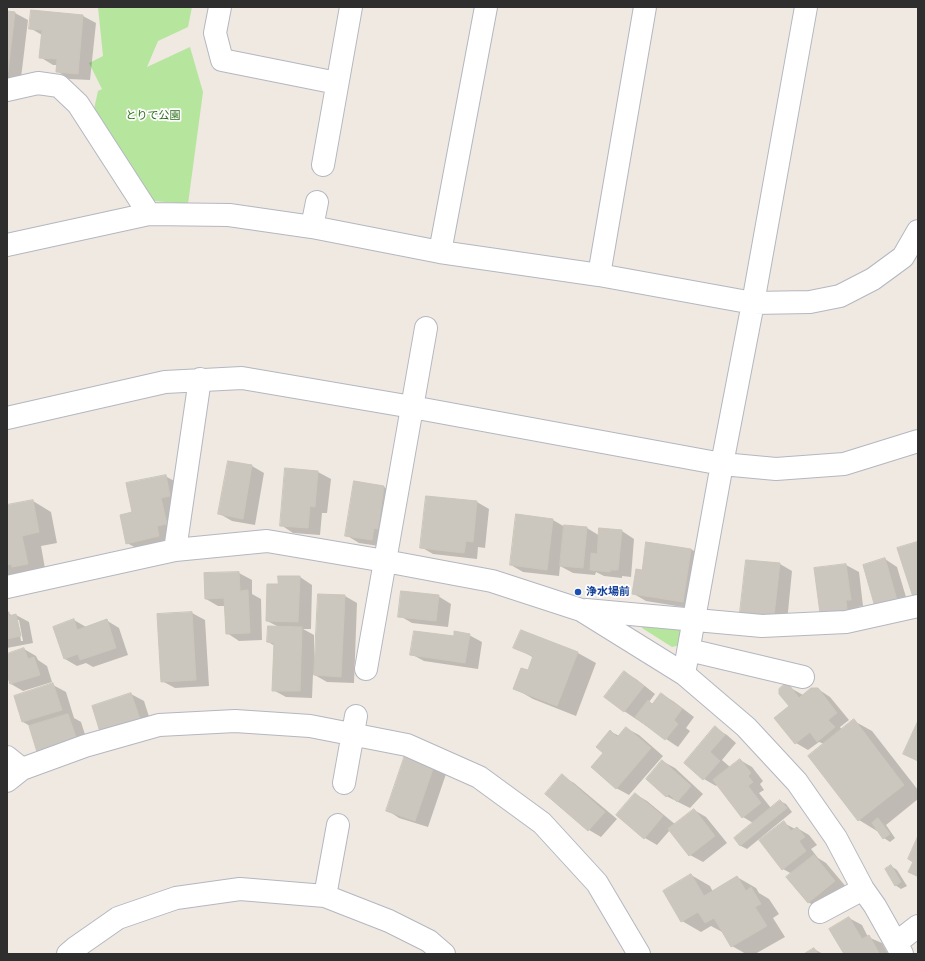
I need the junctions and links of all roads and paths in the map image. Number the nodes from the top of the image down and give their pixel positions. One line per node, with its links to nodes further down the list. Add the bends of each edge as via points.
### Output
1 (220, 7): 6 (street, via 215,33 222,60)
2 (351, 7): 6 (street)
3 (486, 7): 14 (street)
4 (645, 7): 15 (street)
5 (806, 7): 16 (street)
6 (337, 83): 8 (street)
7 (7, 90): 10 (street, via 38,83 59,86 78,104)
8 (323, 165)
9 (317, 202): 11 (street)
10 (149, 214): 11 (street, via 229,215); 13 (street)
11 (312, 228): 14 (street)
12 (918, 231): 16 (street, via 903,257 874,279 840,296 810,302)
13 (7, 245)
14 (440, 252): 15 (street)
15 (599, 275): 16 (street)
16 (753, 303): 22 (street)
17 (426, 328): 19 (street)
18 (200, 379): 19 (street, via 242,378); 20 (street, via 165,382); 23 (street)
19 (412, 407): 22 (street); 24 (street)
20 (7, 418)
21 (918, 441): 22 (street, via 844,464 776,469)
22 (722, 464): 28 (street)
23 (175, 550): 24 (street, via 267,541); 25 (street)
24 (385, 561): 27 (street, via 492,581); 30 (street)
25 (7, 587)
26 (918, 606): 28 (street, via 846,622 762,626)
27 (581, 610): 28 (street); 31 (street)
28 (695, 620): 29 (street)
29 (689, 650): 31 (street); 32 (street)
30 (366, 669)
31 (684, 674): 37 (street, via 746,727 797,782 836,838)
32 (802, 676)
33 (355, 726): 34 (street, via 235,721 159,726); 35 (street); 44 (street, via 479,777 542,823 597,883)
34 (12, 769)
35 (344, 783)
36 (338, 825): 38 (street)
37 (863, 889): 39 (street); 41 (street, via 876,906)
38 (325, 896): 42 (street, via 240,889 176,898 118,918); 43 (street, via 389,921 428,941)
39 (820, 912)
40 (918, 926): 41 (street)
41 (899, 949)
42 (68, 954)
43 (444, 954)
44 (639, 954)

